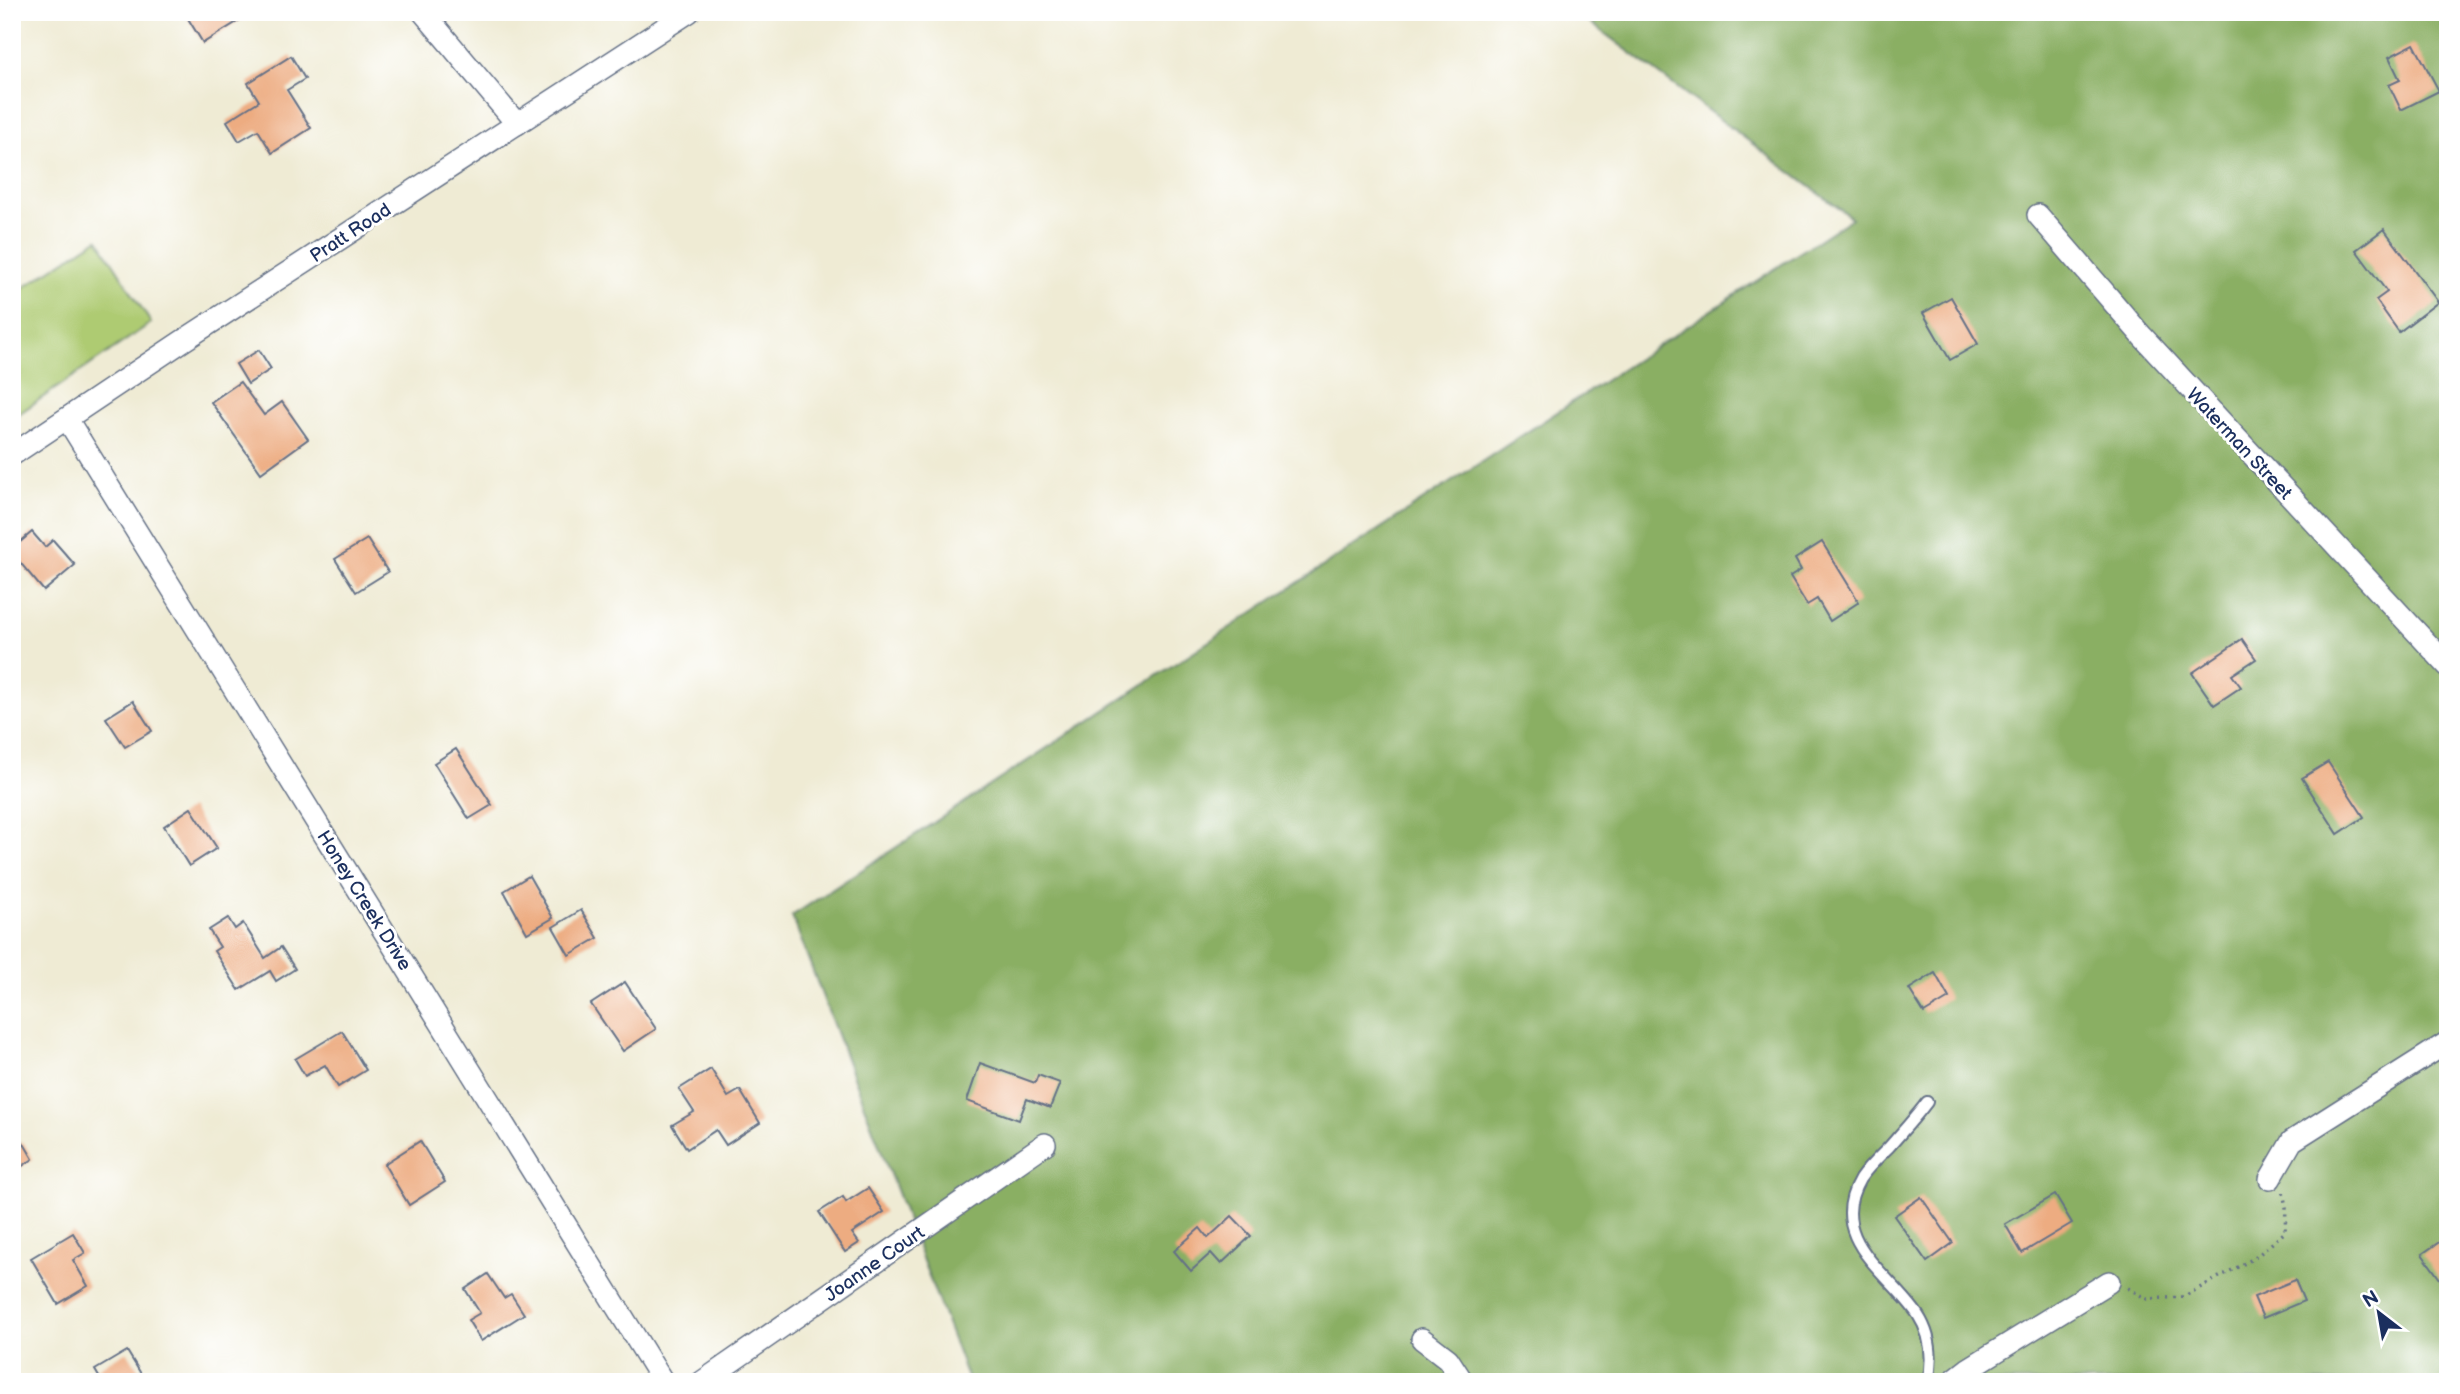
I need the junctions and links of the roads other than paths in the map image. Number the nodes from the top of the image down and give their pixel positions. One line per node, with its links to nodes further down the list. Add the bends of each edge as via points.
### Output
1 (423, 12): 3 (street)
2 (689, 12): 3 (street, Pratt Road)
3 (517, 124): 5 (street, Pratt Road)
4 (2038, 215): 7 (street, Waterman Street, via 2142,336)
5 (67, 419): 6 (street, Pratt Road); 14 (street, Honey Creek Drive)
6 (12, 455)
7 (2448, 666)
8 (2448, 1042): 11 (street, via 2292,1141)
9 (1927, 1102): 17 (lane, via 1860,1180 1851,1208 1853,1232 1863,1253 1918,1314 1930,1346)
10 (1045, 1144): 15 (street, Joanne Court)
11 (2274, 1172)
12 (2109, 1282): 18 (street)
13 (1422, 1339): 16 (street, via 1448,1359)
14 (663, 1382)
15 (702, 1382)
16 (1463, 1382)
17 (1928, 1382)
18 (1951, 1382)

